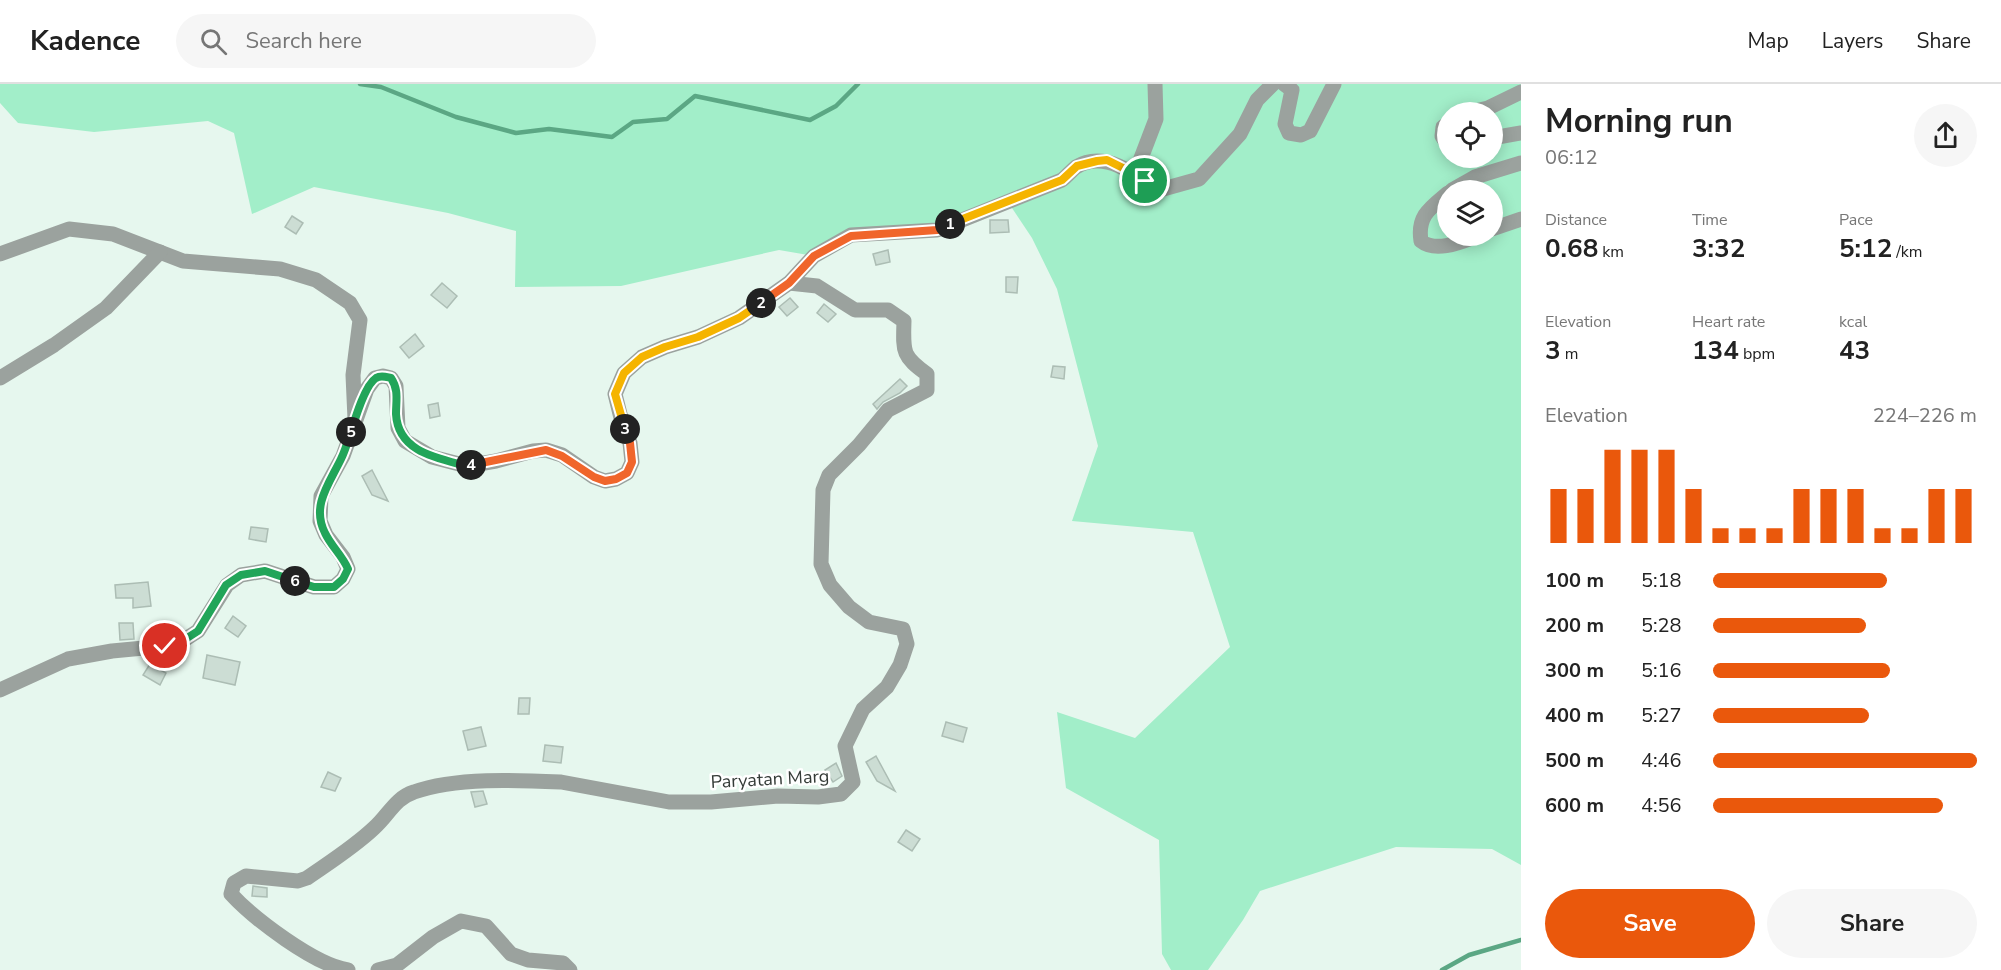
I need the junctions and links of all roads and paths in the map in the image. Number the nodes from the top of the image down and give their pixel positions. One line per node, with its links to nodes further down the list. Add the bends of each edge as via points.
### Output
1 (1155, 84): 10 (street, via 1156,119)
2 (1273, 84): 10 (street, via 1257,100 1240,134 1199,179 1156,191)
3 (1284, 84): 4 (street, via 1292,90 1285,124 1289,133 1301,135 1310,131)
4 (1334, 84)
5 (1521, 92): 6 (street)
6 (1500, 102)
7 (1521, 133): 8 (street)
8 (1503, 136)
9 (1521, 163): 11 (street)
10 (1135, 174): 18 (street, via 1107,160 1097,161 1077,166 1062,180 937,230 851,236 814,256)
11 (1470, 180)
12 (1437, 203): 15 (street, via 1425,213 1419,230 1421,241)
13 (1521, 219): 14 (street)
14 (1503, 225)
15 (1439, 246)
16 (160, 252): 17 (street, via 113,234 69,229); 19 (street, via 106,308); 20 (street, via 183,261 280,269 316,280 350,303 360,320 353,375)
17 (0, 254)
18 (789, 283): 20 (street, via 739,318 642,357 624,373 615,394 632,462 627,473 616,479 594,477 546,450 467,466 432,457 405,441 398,428 396,386 391,378 383,376 375,378); 22 (street, Paryatan Marg, via 817,286 855,310 888,310 904,321 905,350 910,362 927,374 927,390 888,410 829,475 823,490 821,564 830,585 868,622 903,629 907,644 888,687 863,710 845,746 853,782 842,794 711,802 669,802 545,781 448,785 413,792 394,804 375,828 308,878 298,881 246,876 234,883 231,894 240,904 310,956)
19 (0, 378)
20 (355, 419): 21 (street, via 343,456 321,496 320,521 348,569 334,587 314,587 265,571 241,575 226,585 198,631 184,640 68,659)
21 (0, 690)
22 (348, 970)
23 (378, 970): 24 (street, via 397,965 461,921 486,926 511,954 562,963)
24 (570, 970)

